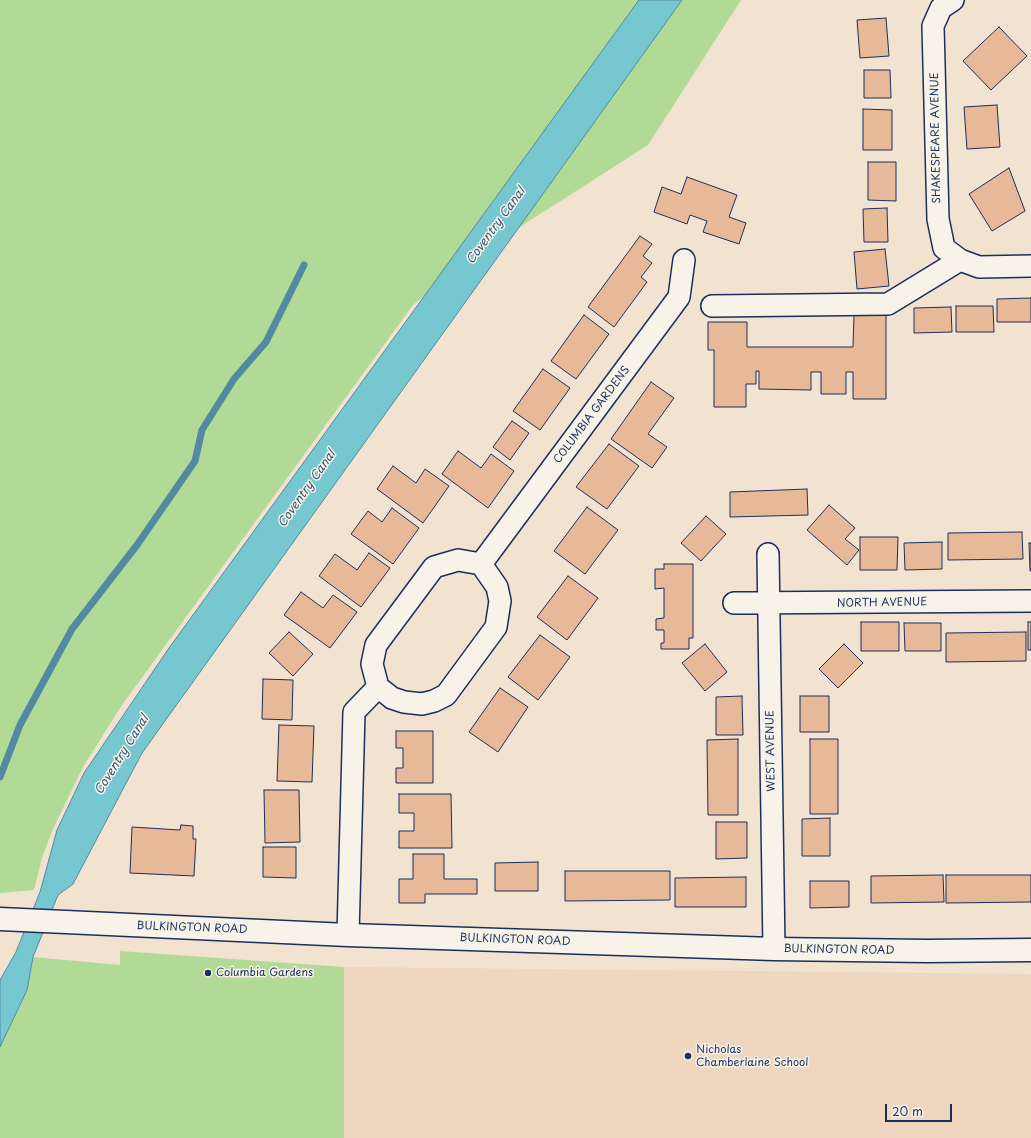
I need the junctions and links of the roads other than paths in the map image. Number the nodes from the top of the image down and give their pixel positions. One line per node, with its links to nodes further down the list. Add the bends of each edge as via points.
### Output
1 (947, 4): 3 (street, SHAKESPEARE AVENUE, via 933,26 938,219 944,248)
2 (684, 260): 7 (street, COLUMBIA GARDENS, via 680,297)
3 (960, 260): 4 (street, SHAKESPEARE AVENUE, via 979,267); 5 (street, via 888,304)
4 (1031, 266)
5 (712, 306)
6 (768, 554): 10 (street, WEST AVENUE)
7 (481, 564): 11 (street, via 458,560 434,567 376,645 372,664); 11 (street, via 497,588 500,601 496,627 446,695 422,704 404,702 392,698)
8 (1031, 601): 10 (street, NORTH AVENUE)
9 (734, 603): 10 (street, NORTH AVENUE)
10 (769, 604): 14 (street, WEST AVENUE)
11 (378, 687): 13 (street, via 354,712)
12 (5, 918): 13 (main road, BULKINGTON ROAD)
13 (348, 935): 14 (main road, BULKINGTON ROAD)
14 (774, 949): 15 (main road, BULKINGTON ROAD)
15 (1031, 950)

